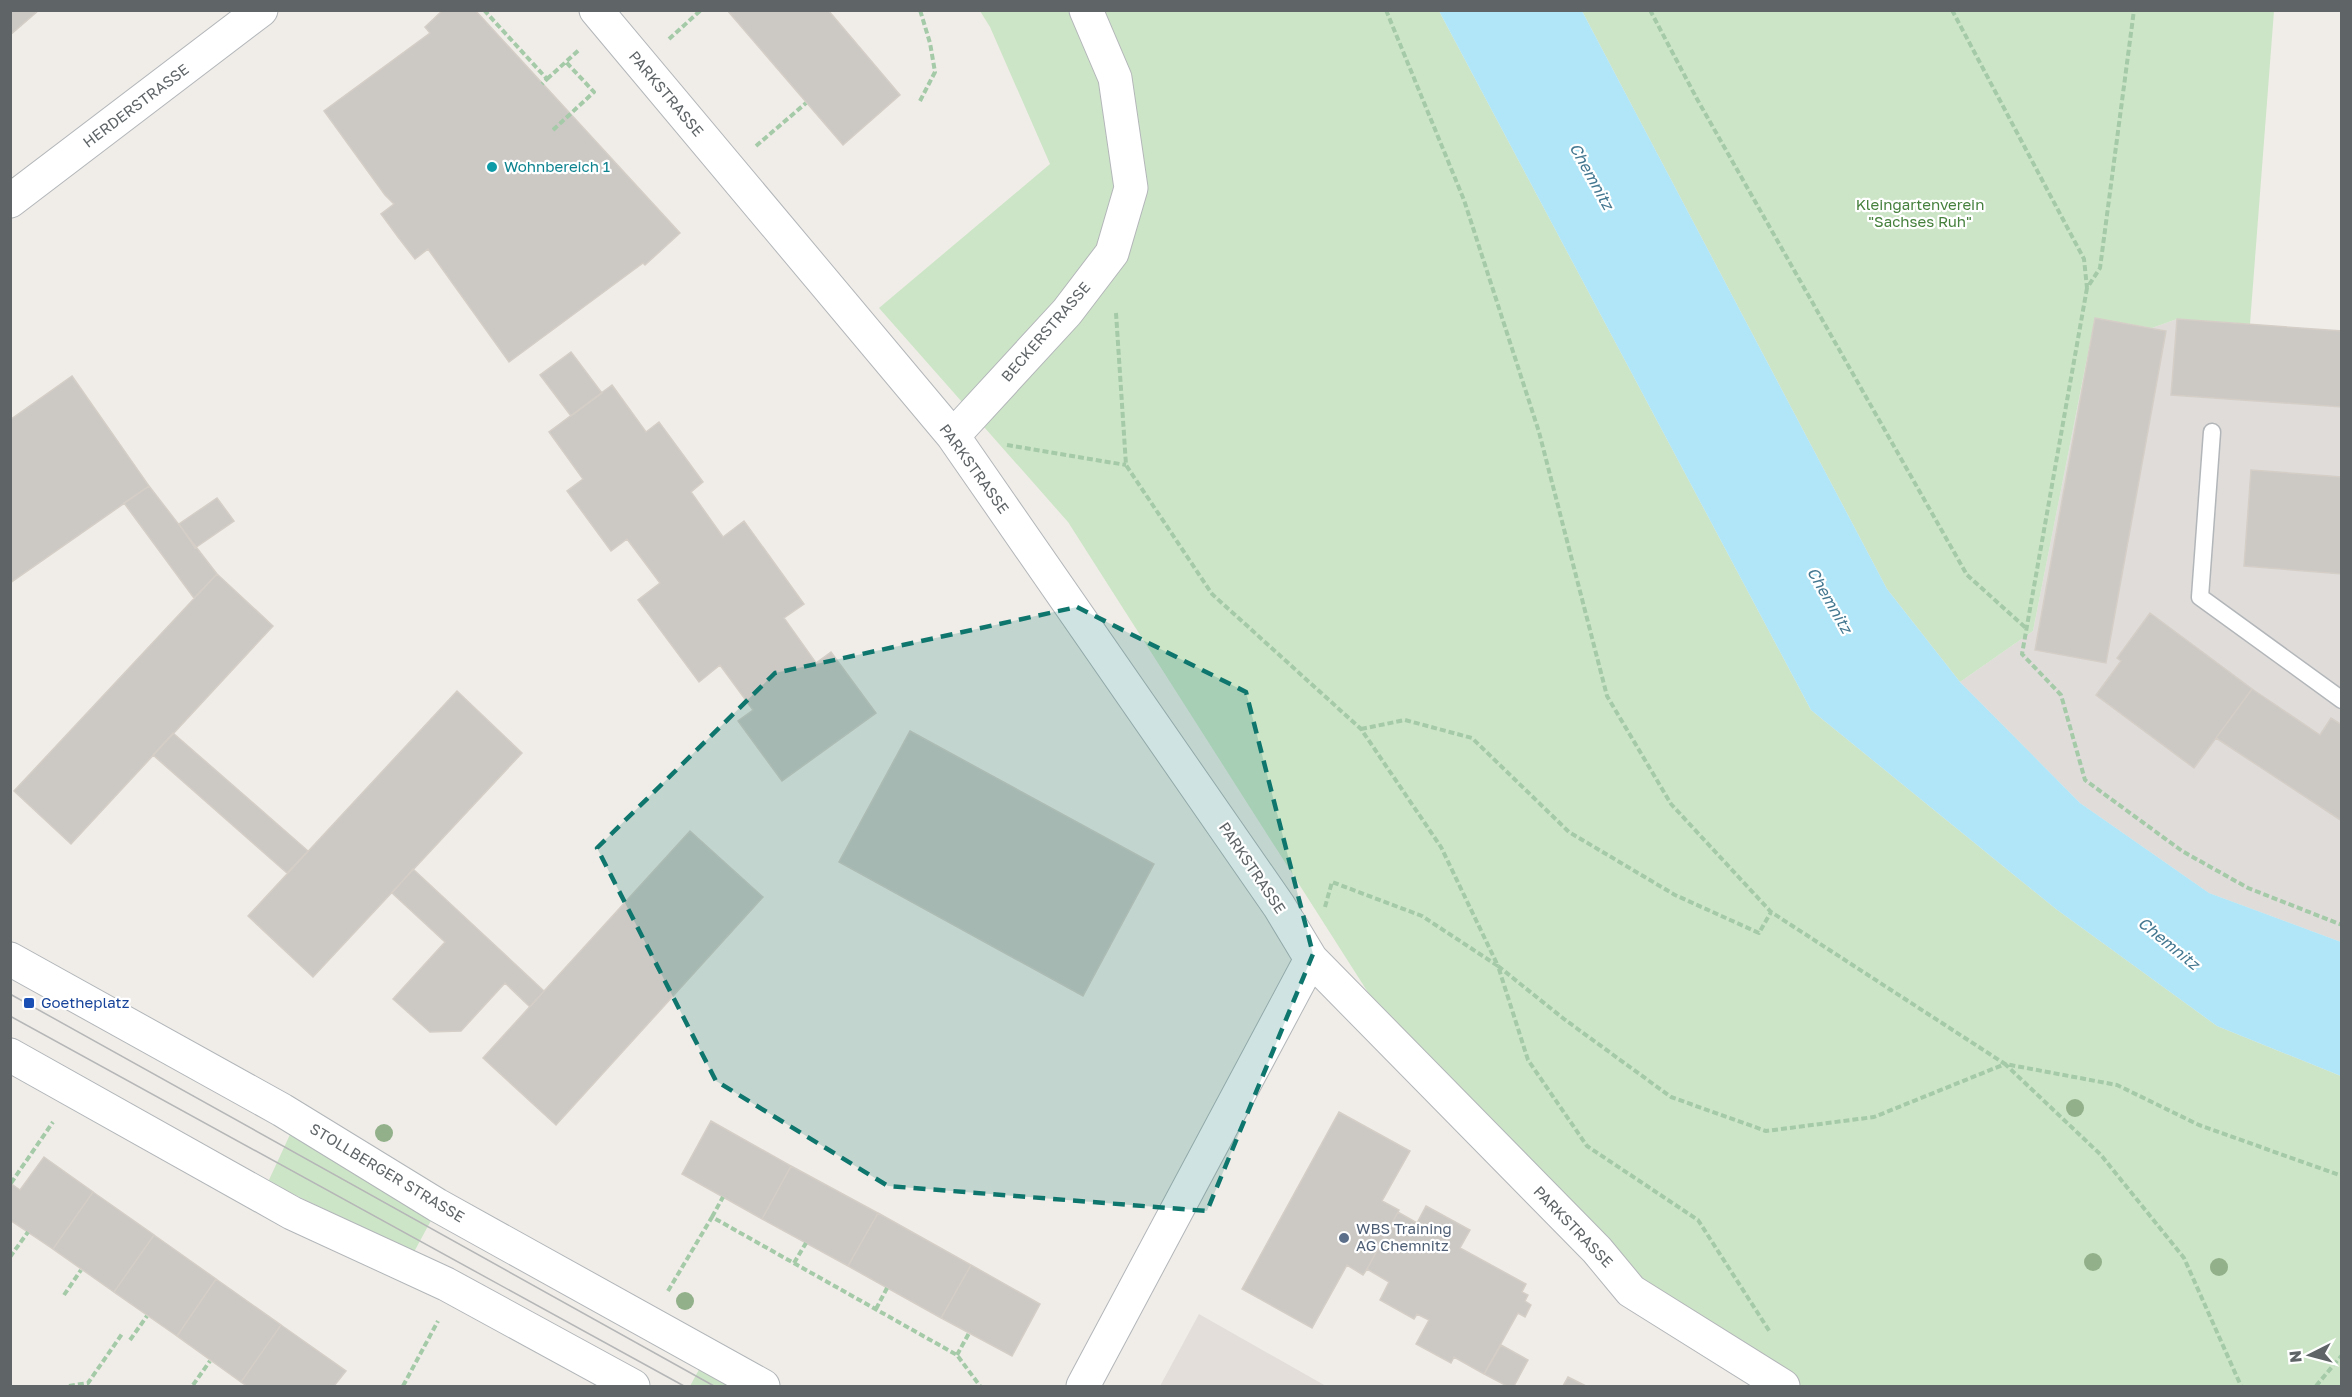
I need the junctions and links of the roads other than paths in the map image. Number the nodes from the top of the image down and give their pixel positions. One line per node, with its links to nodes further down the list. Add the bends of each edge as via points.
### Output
1 (261, 10): 4 (street, HERDERSTRASSE)
2 (596, 10): 6 (street, PARKSTRASSE)
3 (1086, 10): 6 (street, BECKERSTRASSE, via 1115,78 1131,188 1112,253 1067,312)
4 (10, 201)
5 (2212, 432): 7 (lane, via 2200,597)
6 (953, 436): 9 (street, PARKSTRASSE, via 1279,906)
7 (2342, 699)
8 (10, 959): 13 (street, STOLLBERGER STRASSE, via 282,1110 437,1205)
9 (1311, 959): 11 (street, PARKSTRASSE, via 1597,1250 1631,1291); 14 (street)
10 (10, 1055): 12 (street, via 292,1213 446,1284)
11 (1781, 1385)
12 (633, 1386)
13 (763, 1386)
14 (1083, 1386)

